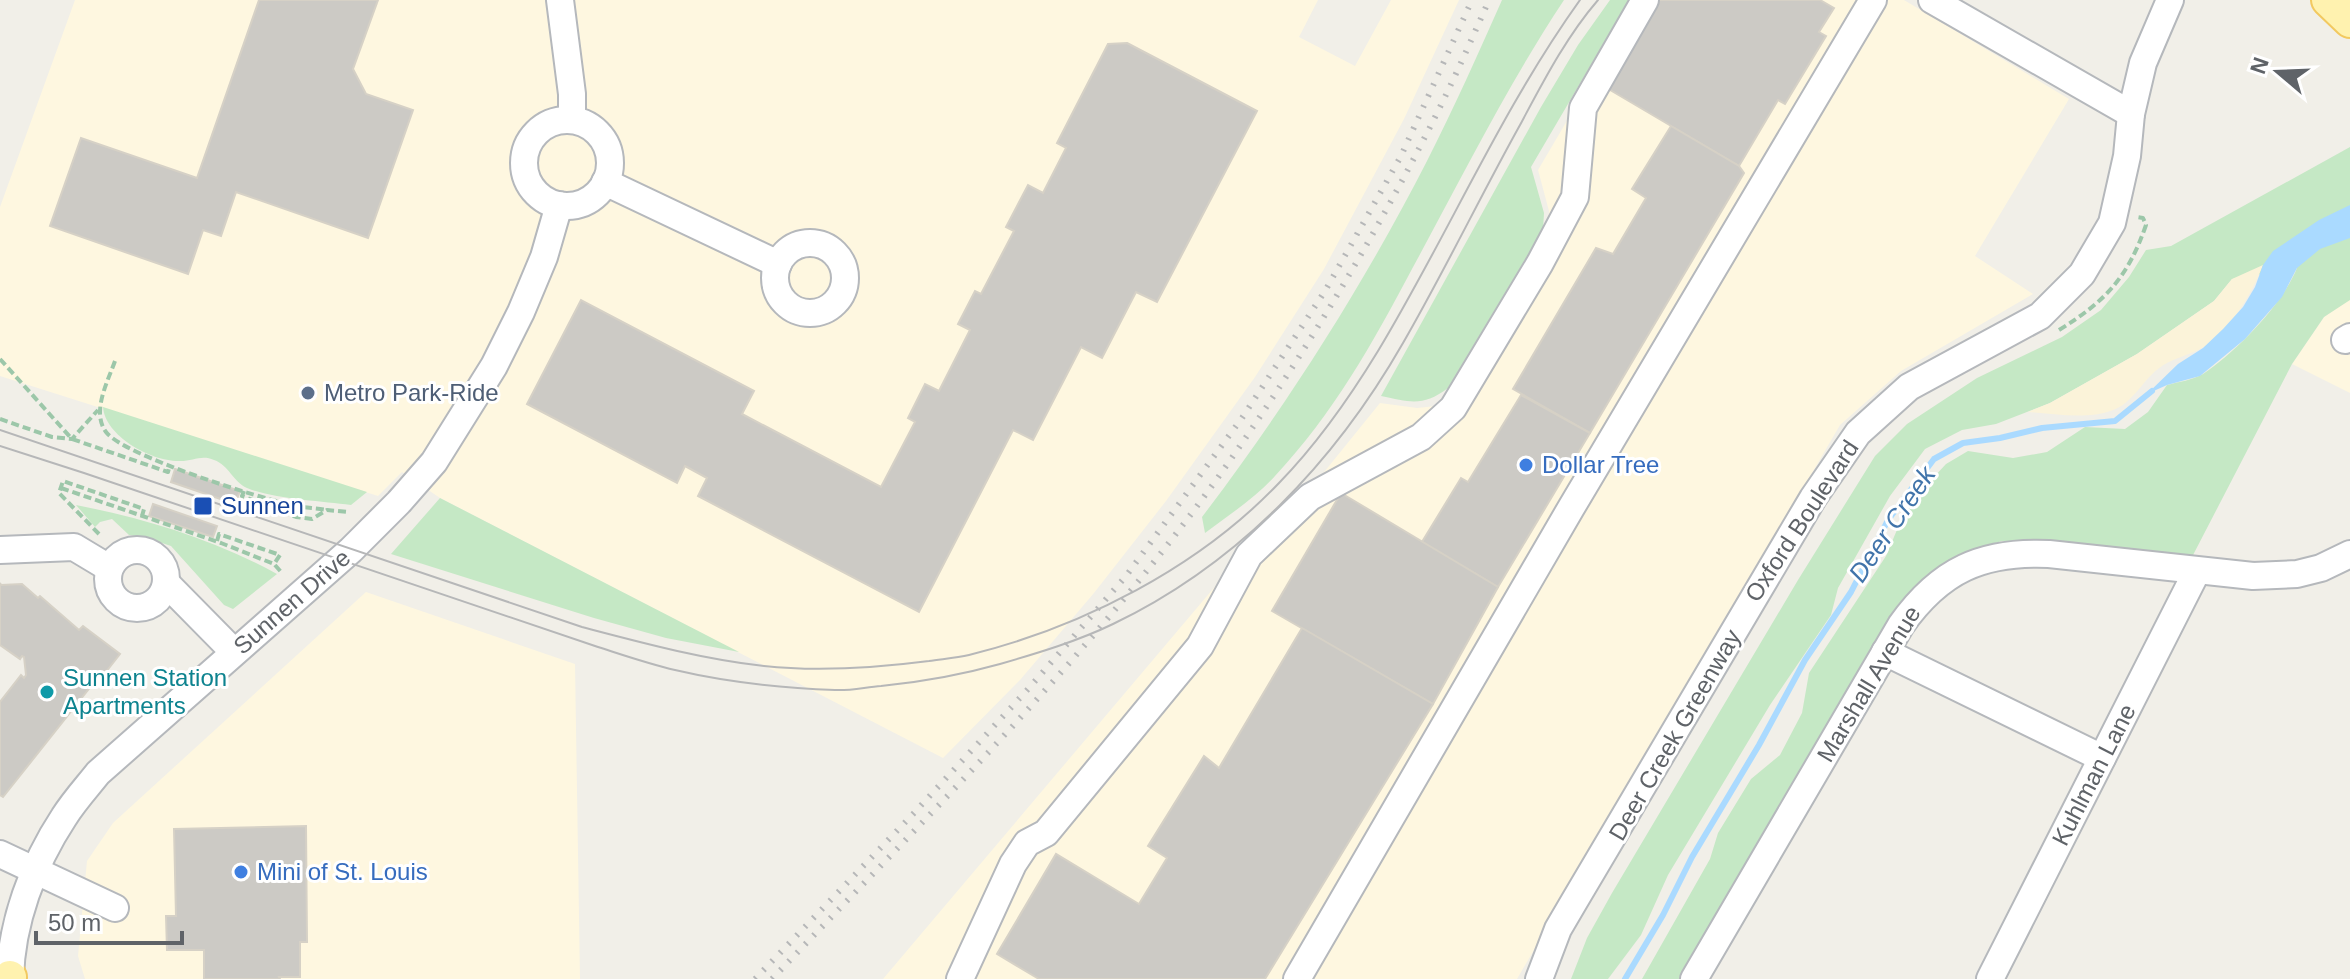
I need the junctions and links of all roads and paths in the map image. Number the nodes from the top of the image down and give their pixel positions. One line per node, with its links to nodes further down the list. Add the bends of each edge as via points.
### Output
1 (560, 0): 9 (street)
2 (1645, 0): 38 (street, via 1583,108 1575,197 1453,408 1421,437 1310,497 1249,555 1200,646 1046,833 1027,843)
3 (1873, 0): 40 (street)
4 (1932, 0): 8 (street)
5 (2170, 0): 8 (street, Oxford Boulevard, via 2143,63)
6 (2328, 0): 7 (main road)
7 (2350, 21)
8 (2131, 114): 12 (street, Oxford Boulevard)
9 (572, 120): 10 (street, via 591,127 605,142 610,162); 11 (street, via 542,128 526,153 529,182 541,197)
10 (605, 182): 11 (street, via 589,199); 13 (street)
11 (559, 205): 32 (street, Sunnen Drive, via 521,312 434,462 351,550)
12 (2114, 211): 14 (path, via 2143,218 2146,225 2134,257 2091,310); 41 (street, Oxford Boulevard, via 2082,274 2040,316 1909,387 1858,433 1805,510 1558,929)
13 (778, 264)
14 (2048, 336)
15 (0, 359): 19 (path)
16 (115, 361): 17 (path)
17 (99, 410): 19 (path); 20 (path, via 106,432 140,455)
18 (0, 419): 19 (path)
19 (72, 439): 20 (path, via 168,472)
20 (170, 465): 21 (path)
21 (244, 491): 22 (path); 22 (path, via 242,496 296,517 312,519)
22 (327, 510): 23 (path)
23 (349, 512)
24 (217, 541): 27 (path, via 63,481 59,493); 28 (path); 28 (path, via 219,534 266,549 280,555)
25 (0, 549): 27 (street, via 74,547)
26 (2350, 554): 29 (street, Marshall Avenue, via 2321,568 2287,575)
27 (116, 560): 31 (street, via 131,550 149,552 163,565); 31 (street, via 109,587 120,603 148,606)
28 (274, 564): 30 (path)
29 (2197, 571): 33 (street, Marshall Avenue, via 2049,554 1992,557 1962,568 1931,589); 34 (street, Kuhlman Lane)
30 (282, 573)
31 (166, 583): 32 (street)
32 (234, 652): 36 (street, Sunnen Drive, via 98,773 64,815)
33 (1885, 652): 34 (street); 42 (street, Marshall Avenue)
34 (2102, 758): 43 (street, Kuhlman Lane)
35 (0, 854): 36 (street)
36 (35, 871): 37 (street); 39 (street, Sunnen Drive, via 11,949)
37 (115, 908)
38 (962, 972)
39 (10, 978)
40 (1297, 979)
41 (1539, 979)
42 (1694, 979)
43 (1990, 979)

